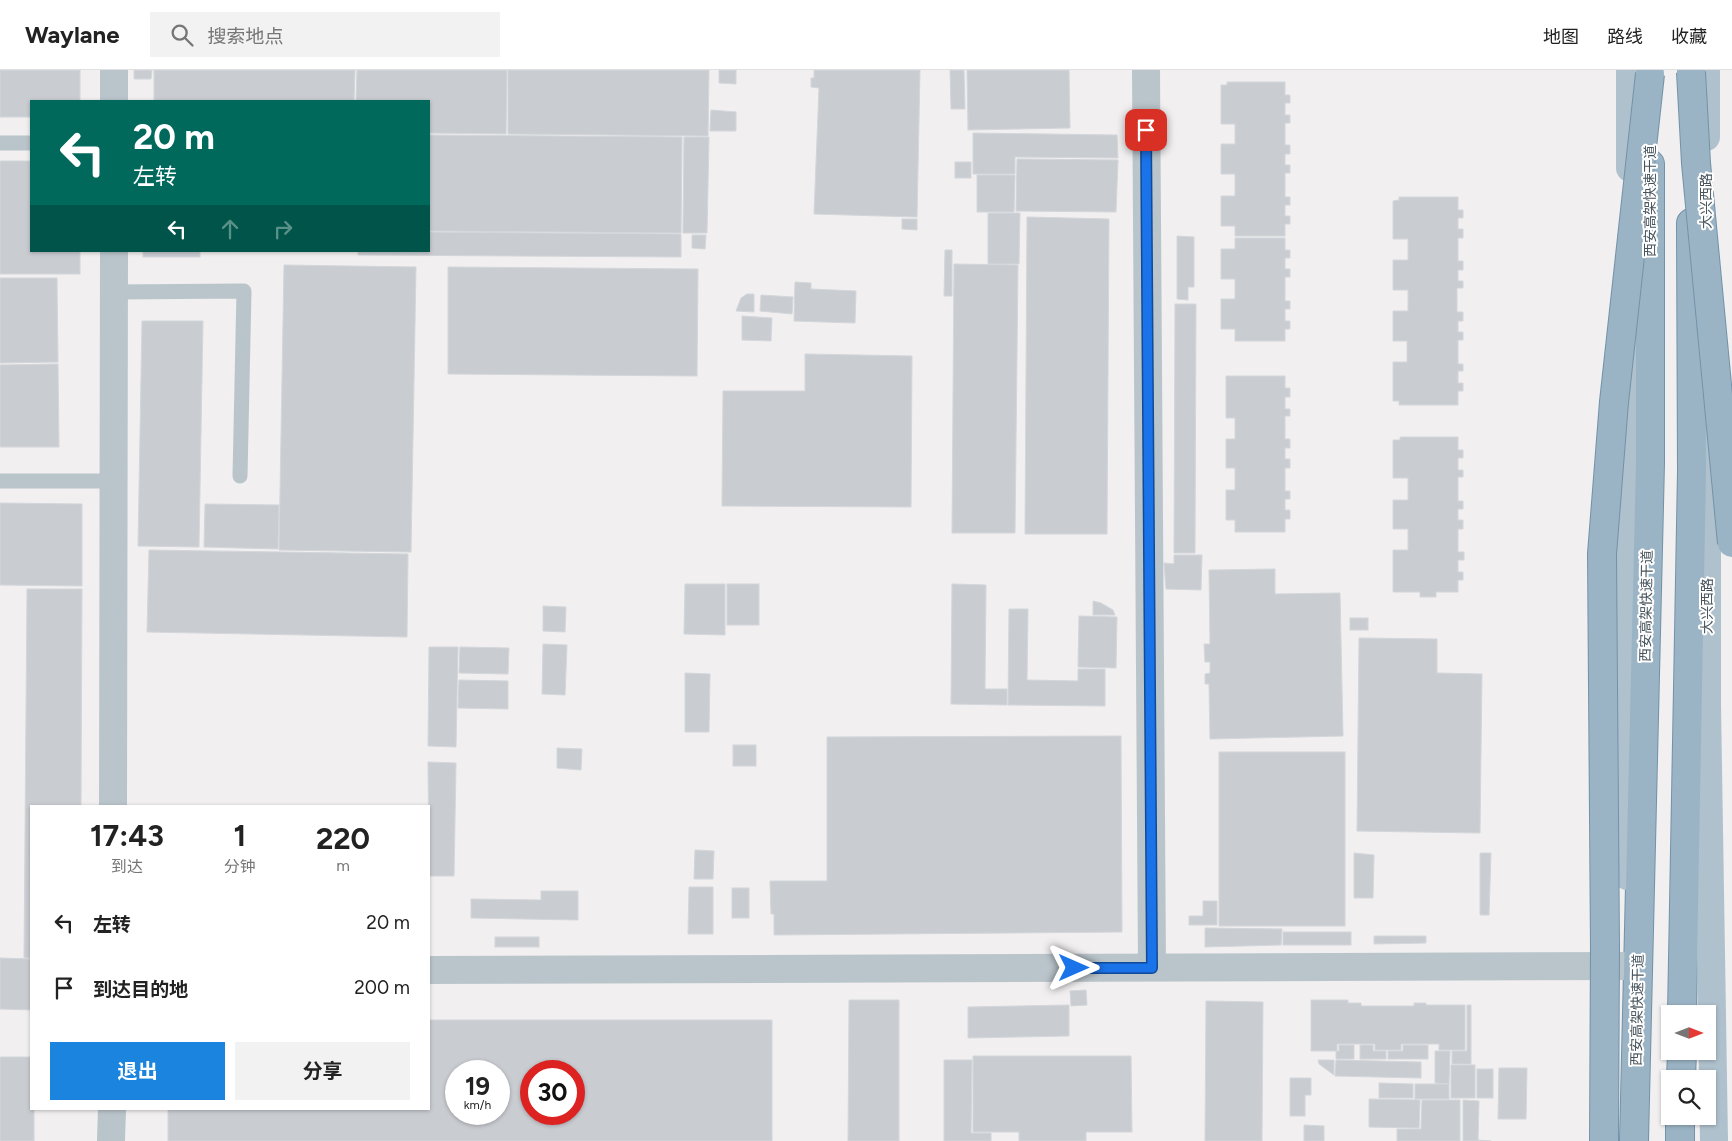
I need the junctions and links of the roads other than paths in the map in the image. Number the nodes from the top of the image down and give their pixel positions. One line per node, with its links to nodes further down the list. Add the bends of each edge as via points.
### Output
1 (114, 70): 5 (street)
2 (1146, 70): 16 (street)
3 (1643, 71): 15 (main road, via 1630,251); 22 (highway, bridge, via 1602,554); 24 (highway, 西安高架快速干道, bridge, via 1649,473)
4 (1696, 71): 13 (highway, bridge, via 1696,163); 18 (highway, bridge); 26 (main road, 大兴西路)
5 (114, 100)
6 (0, 143): 7 (lane)
7 (30, 143)
8 (114, 252): 9 (street)
9 (114, 292): 10 (lane, via 244,291); 12 (street)
10 (240, 476)
11 (0, 481): 12 (lane)
12 (114, 481): 14 (street)
13 (1732, 543)
14 (113, 805)
15 (1627, 966): 16 (street); 23 (main road)
16 (1152, 968): 17 (street)
17 (430, 970)
18 (1682, 1005)
19 (112, 1110): 21 (street)
20 (1680, 1125): 25 (highway)
21 (111, 1141)
22 (1604, 1141)
23 (1626, 1141)
24 (1634, 1141)
25 (1680, 1141)
26 (1714, 1141)

